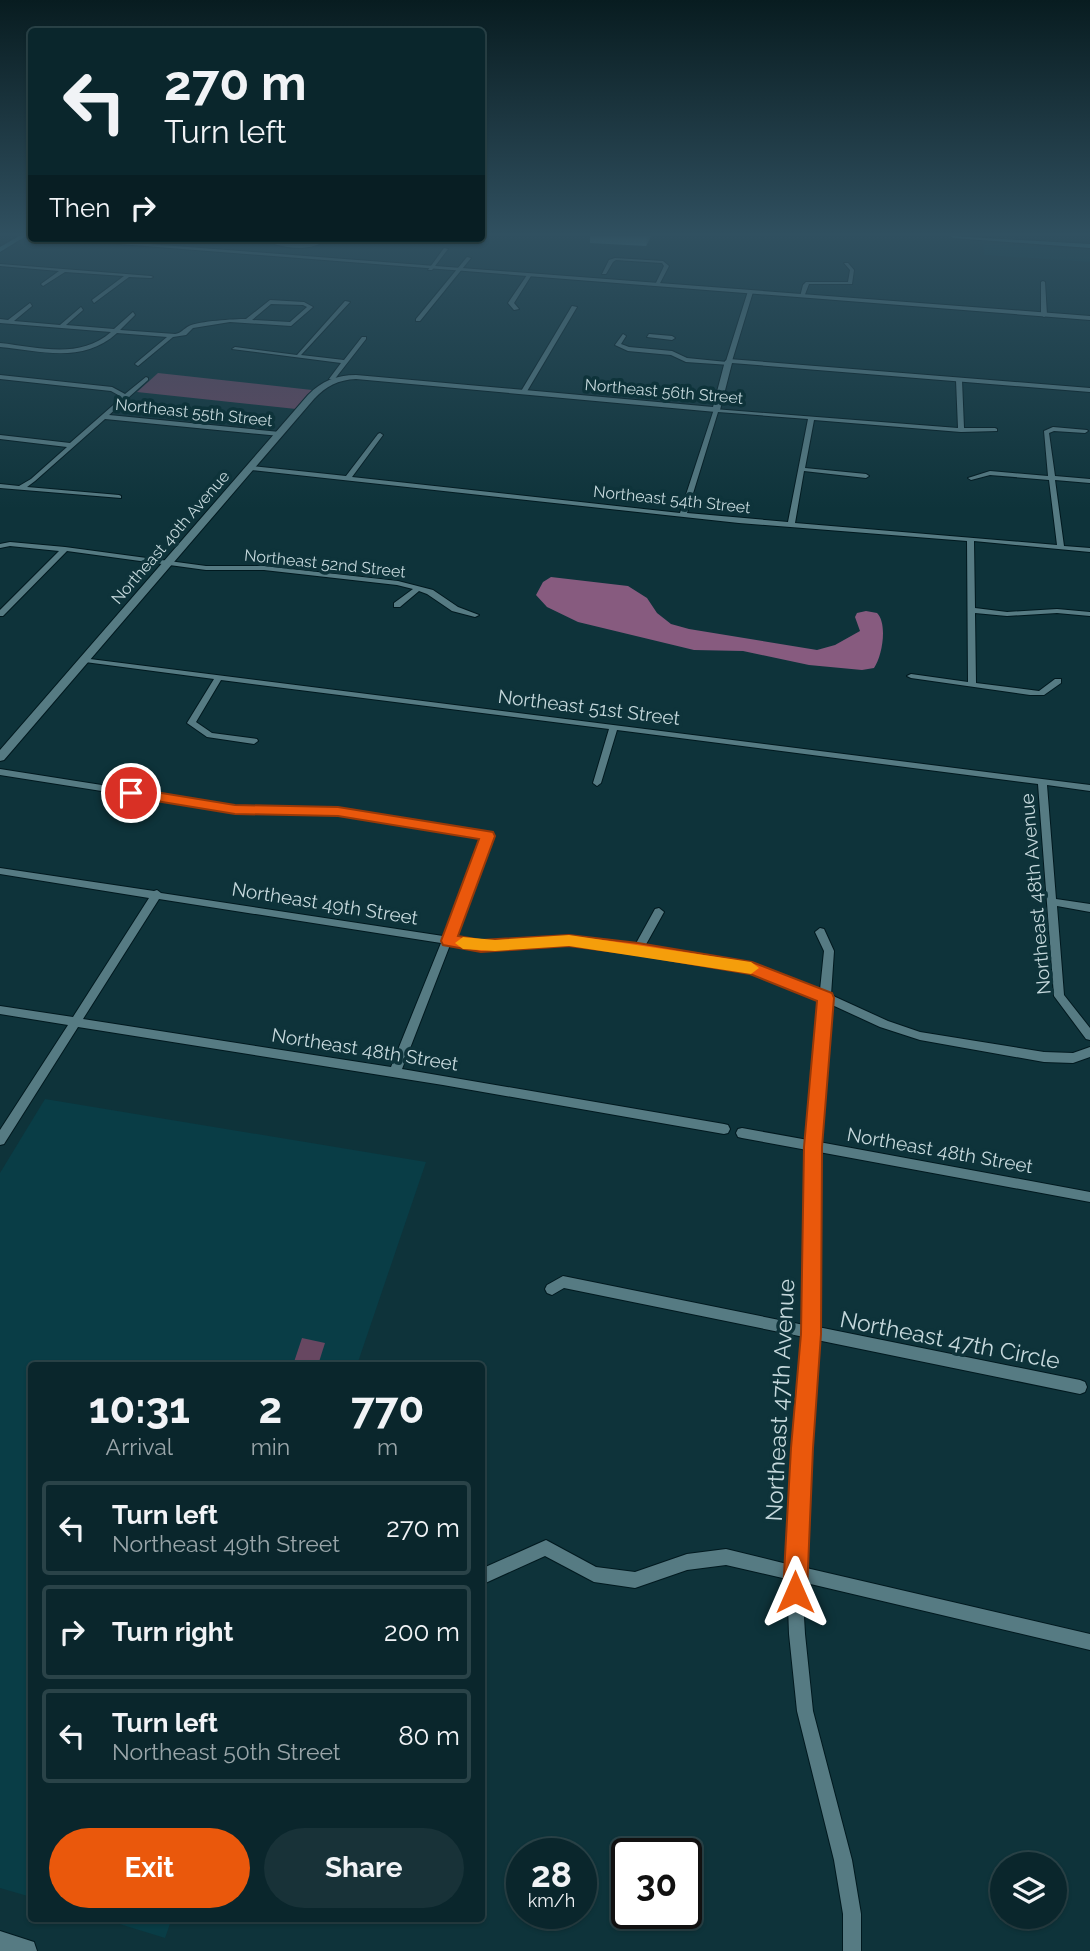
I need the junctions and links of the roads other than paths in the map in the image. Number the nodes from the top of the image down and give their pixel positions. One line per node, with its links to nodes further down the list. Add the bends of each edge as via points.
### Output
1 (76, 327): 7 (street)
2 (118, 327): 7 (street)
3 (187, 327): 8 (street, via 184,334)
4 (324, 327): 17 (street)
5 (562, 327): 26 (street)
6 (739, 327): 19 (street)
7 (114, 330): 8 (street); 14 (street, via 95,346 78,351)
8 (171, 336): 20 (street)
9 (623, 336): 16 (street, via 618,345)
10 (649, 336): 11 (street)
11 (661, 337): 13 (street); 16 (street)
12 (364, 338): 18 (street, Northeast 40th Avenue)
13 (672, 338)
14 (0, 345)
15 (234, 349): 17 (street)
16 (654, 351): 19 (street, via 672,352 686,360)
17 (299, 354): 18 (street)
18 (345, 362): 23 (street, Northeast 40th Avenue)
19 (729, 362): 24 (street); 28 (street)
20 (138, 365)
21 (0, 377): 27 (street, via 112,389 123,395)
22 (146, 379): 27 (street)
23 (332, 379): 26 (street, Northeast 56th Street, via 356,377); 34 (street, Northeast 40th Avenue)
24 (959, 380): 25 (street); 31 (street)
25 (1090, 390)
26 (523, 393): 28 (street, Northeast 56th Street)
27 (122, 402): 29 (street)
28 (716, 410): 30 (street, Northeast 56th Street); 48 (street)
29 (106, 417): 34 (street, Northeast 55th Street); 37 (street)
30 (811, 418): 31 (street, Northeast 56th Street); 39 (street)
31 (961, 430): 32 (street, Northeast 56th Street)
32 (995, 430)
33 (1085, 431): 42 (street, via 1048,429)
34 (280, 434): 38 (street, Northeast 40th Avenue)
35 (380, 435): 43 (street)
36 (0, 437): 37 (street)
37 (70, 445): 46 (street)
38 (251, 468): 43 (street, Northeast 54th Street); 55 (street, Northeast 40th Avenue)
39 (801, 470): 40 (street); 49 (street)
40 (866, 477)
41 (971, 478): 42 (street, via 990,473)
42 (1051, 478): 44 (street); 52 (street)
43 (347, 479): 48 (street, Northeast 54th Street)
44 (1090, 481)
45 (0, 486): 46 (street)
46 (20, 488): 47 (street)
47 (119, 497)
48 (684, 515): 49 (street, Northeast 54th Street)
49 (791, 526): 50 (street, Northeast 54th Street)
50 (970, 540): 52 (street, Northeast 54th Street); 58 (street)
51 (0, 546): 53 (street, Northeast 52nd Street)
52 (1060, 548): 54 (street, Northeast 54th Street)
53 (65, 549): 55 (street, Northeast 52nd Street); 59 (street)
54 (1090, 550)
55 (170, 562): 56 (street, Northeast 52nd Street, via 206,568 276,569); 62 (street, Northeast 40th Avenue)
56 (419, 587): 57 (street); 61 (street, Northeast 52nd Street, via 455,609)
57 (397, 605)
58 (971, 610): 60 (street); 66 (street)
59 (0, 614)
60 (1090, 614)
61 (475, 615)
62 (85, 660): 64 (street, Northeast 51st Street); 69 (street, Northeast 40th Avenue)
63 (911, 676): 66 (street)
64 (219, 677): 67 (street, Northeast 51st Street); 68 (street, via 191,723 210,735)
65 (1058, 681): 66 (street, via 1041,693)
66 (972, 685)
67 (614, 727): 71 (street, Northeast 51st Street); 72 (street)
68 (254, 741)
69 (0, 757)
70 (0, 772): 80 (street, via 235,809 338,811 488,836)
71 (1042, 781): 73 (street, Northeast 51st Street); 76 (street, Northeast 48th Avenue)
72 (597, 783)
73 (1090, 788)
74 (0, 871): 75 (street, Northeast 49th Street)
75 (157, 894): 80 (street, Northeast 49th Street); 84 (street)
76 (1051, 902): 77 (street); 85 (street, Northeast 48th Avenue, via 1059,996)
77 (1090, 908)
78 (659, 912): 81 (street)
79 (820, 932): 82 (street, Northeast 47th Avenue, via 829,951)
80 (449, 941): 81 (street, Northeast 49th Street, via 481,946 569,941); 87 (street)
81 (638, 949): 82 (street, Northeast 49th Street, via 752,968)
82 (826, 998): 86 (street, Northeast 49th Street, via 920,1036 1044,1057 1073,1058); 91 (street, Northeast 47th Avenue)
83 (0, 1010): 84 (street, Northeast 48th Street)
84 (73, 1023): 87 (street, Northeast 48th Street); 90 (street)
85 (1090, 1036)
86 (1090, 1052)
87 (396, 1072): 88 (street, Northeast 48th Street)
88 (724, 1129)
89 (742, 1133): 91 (street, Northeast 48th Street)
90 (0, 1140)
91 (813, 1147): 92 (street, Northeast 48th Street); 94 (street, Northeast 47th Avenue)
92 (1090, 1197)
93 (552, 1289): 94 (street, Northeast 47th Circle, via 563,1282)
94 (811, 1334): 95 (street, Northeast 47th Circle); 96 (street, Northeast 47th Avenue)
95 (1080, 1387)
96 (794, 1571): 97 (street, via 726,1557 687,1562 635,1580 594,1574 546,1548); 98 (street); 101 (street, Northeast 47th Avenue, via 806,1711 843,1860 852,1914)
97 (485, 1575)
98 (1090, 1642)
99 (0, 1943): 100 (street)
100 (25, 1951)
101 (852, 1951)

